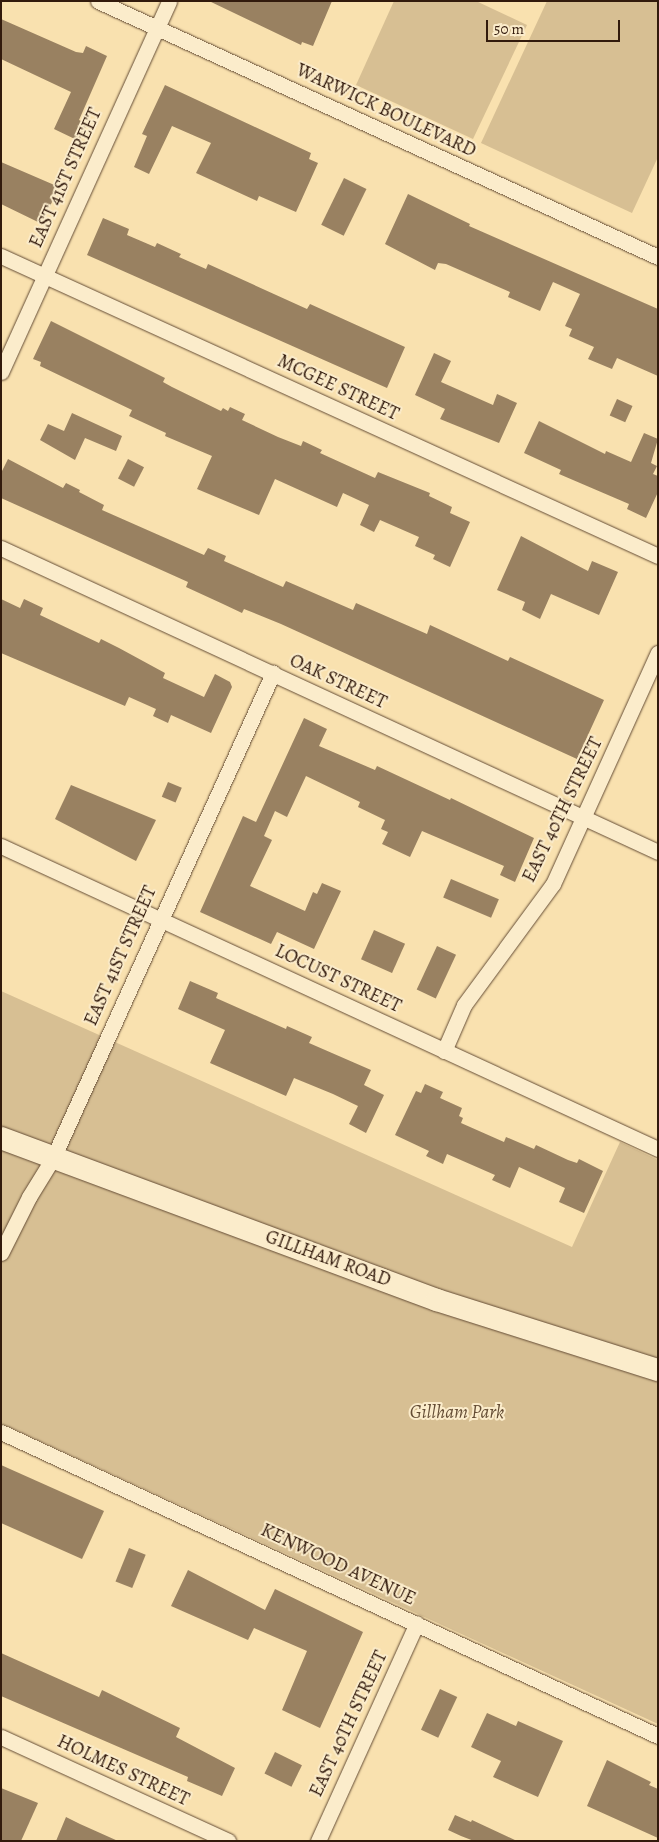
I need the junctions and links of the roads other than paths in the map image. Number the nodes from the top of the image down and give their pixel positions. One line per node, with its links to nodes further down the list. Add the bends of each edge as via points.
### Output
1 (98, 1): 3 (street, WARWICK BOULEVARD)
2 (169, 1): 3 (street, EAST 41ST STREET)
3 (156, 28): 5 (street, WARWICK BOULEVARD); 6 (street, EAST 41ST STREET)
4 (1, 256): 6 (street, MCGEE STREET)
5 (658, 257)
6 (44, 276): 7 (street, EAST 41ST STREET); 9 (street, MCGEE STREET)
7 (1, 372)
8 (1, 548): 11 (street, OAK STREET)
9 (658, 556)
10 (658, 653): 12 (street, EAST 40TH STREET)
11 (273, 673): 12 (street, OAK STREET); 15 (street, EAST 41ST STREET)
12 (584, 818): 14 (street, OAK STREET); 16 (street, EAST 40TH STREET, via 553,884 464,1005)
13 (1, 846): 15 (street, LOCUST STREET)
14 (658, 852)
15 (160, 918): 16 (street, LOCUST STREET); 19 (street, EAST 41ST STREET)
16 (444, 1051): 18 (street, LOCUST STREET)
17 (1, 1138): 19 (main road, GILLHAM ROAD)
18 (658, 1150)
19 (52, 1158): 20 (street, EAST 41ST STREET); 21 (main road, GILLHAM ROAD, via 437,1300)
20 (1, 1253)
21 (658, 1370)
22 (1, 1432): 23 (street, KENWOOD AVENUE)
23 (417, 1623): 24 (street, KENWOOD AVENUE); 27 (street, EAST 40TH STREET)
24 (658, 1736)
25 (1, 1737): 26 (street, HOLMES STREET)
26 (228, 1841)
27 (318, 1841)

